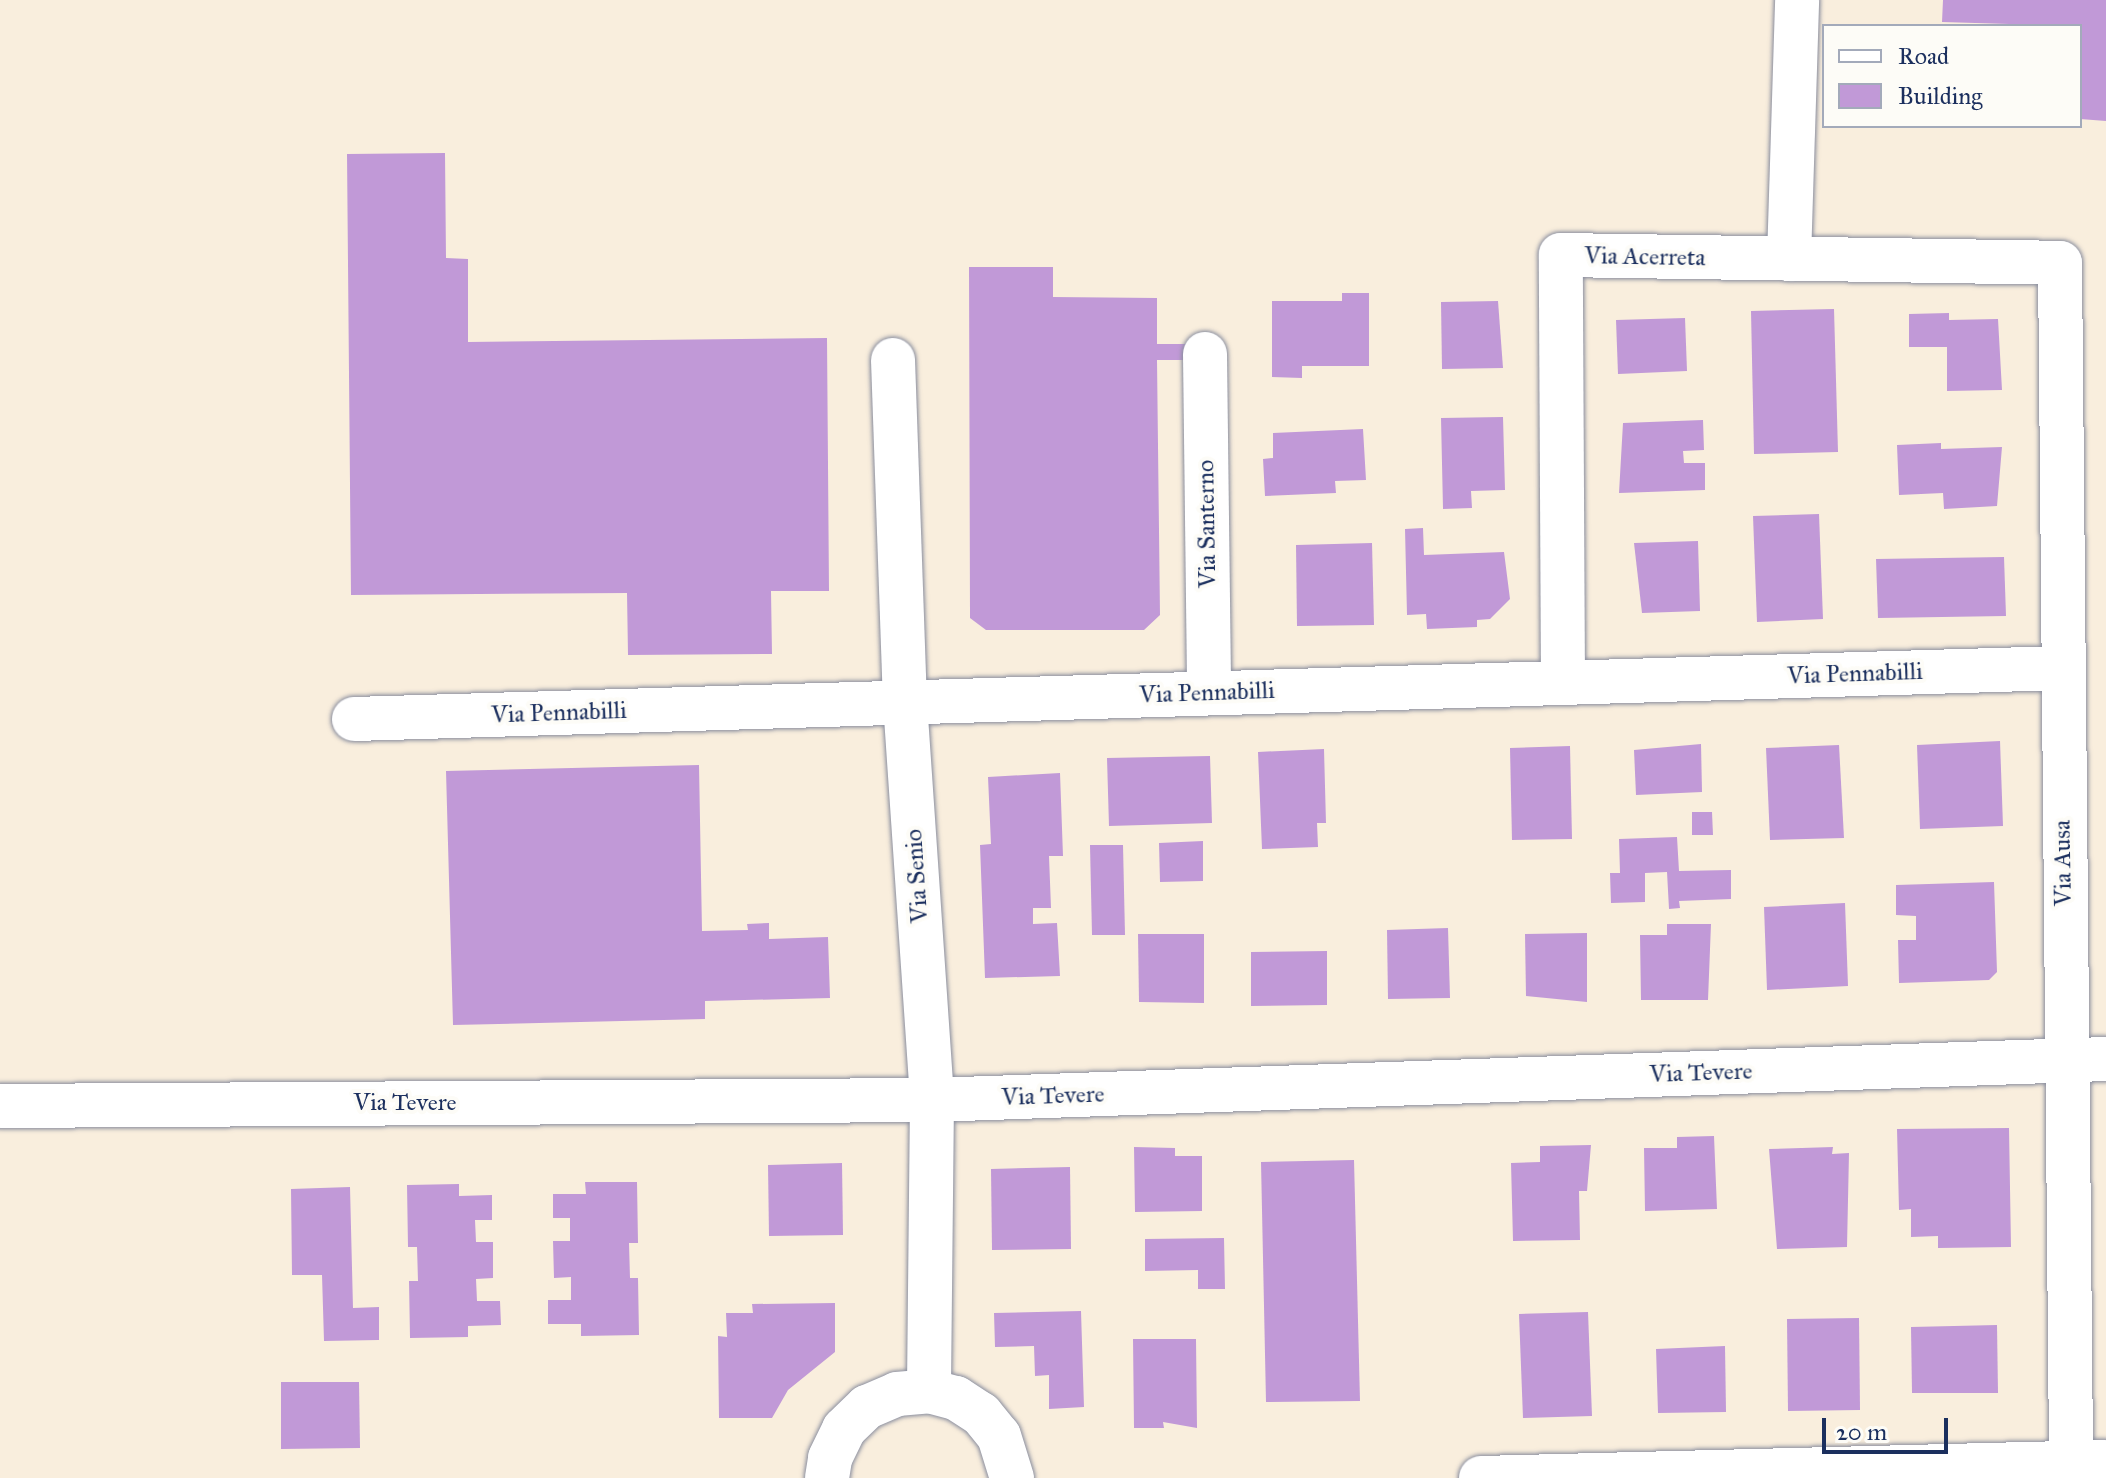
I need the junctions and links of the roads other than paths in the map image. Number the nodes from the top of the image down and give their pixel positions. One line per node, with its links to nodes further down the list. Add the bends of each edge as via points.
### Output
1 (1797, 0): 2 (street)
2 (1789, 259): 3 (street, Via Acerreta); 7 (street, Via Acerreta, via 1561,255)
3 (2060, 263): 6 (street, Via Ausa)
4 (1205, 354): 8 (street, Via Santerno)
5 (893, 360): 9 (street, Via Senio)
6 (2060, 668): 7 (street, Via Pennabilli); 11 (street, Via Ausa)
7 (1563, 683): 8 (street, Via Pennabilli)
8 (1209, 693): 9 (street, Via Pennabilli)
9 (905, 702): 10 (street, Via Pennabilli); 12 (street, Via Senio)
10 (354, 719)
11 (2086, 1058): 12 (street, Via Tevere); 15 (street, Via Ausa)
12 (932, 1100): 13 (street, Via Tevere); 14 (street, Via Senio)
13 (0, 1106)
14 (929, 1391): 16 (street, via 897,1394 867,1407 844,1429); 17 (street, via 956,1398 981,1414 999,1436)
15 (2088, 1462): 18 (street)
16 (827, 1478)
17 (1012, 1478)
18 (1481, 1478)

